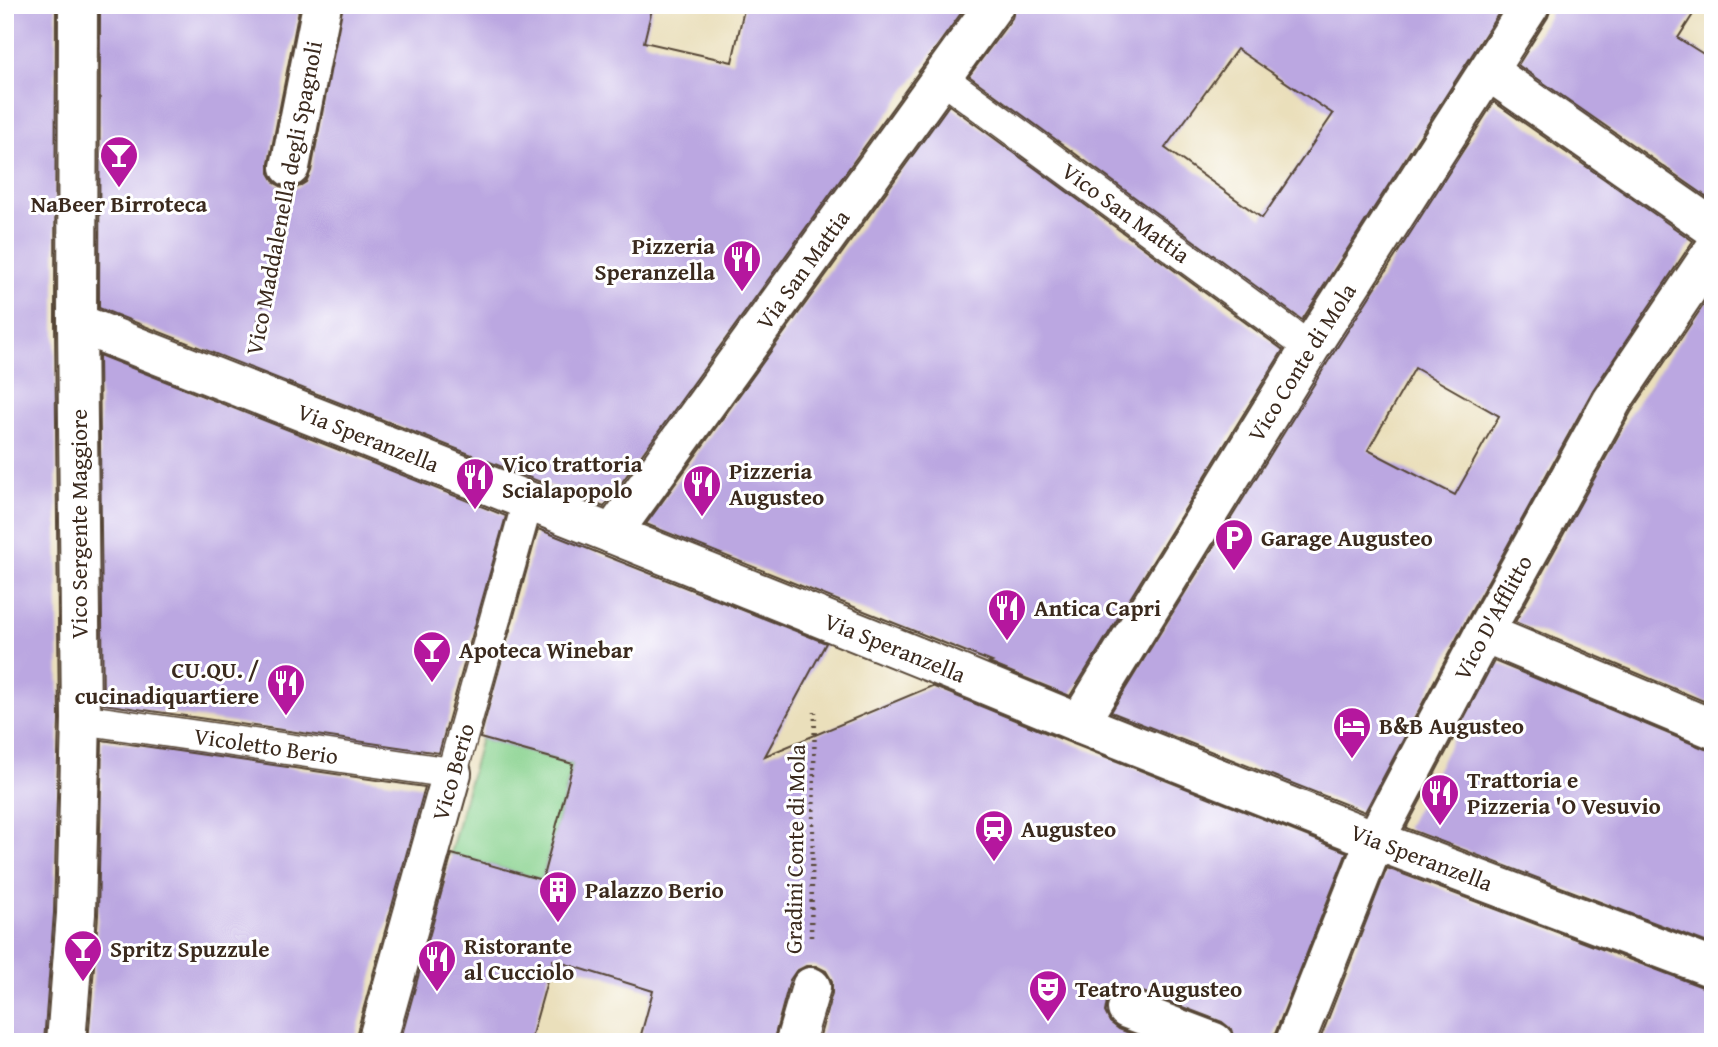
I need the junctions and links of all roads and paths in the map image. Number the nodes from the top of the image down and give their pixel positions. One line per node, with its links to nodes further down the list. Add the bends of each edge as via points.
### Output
1 (78, 5): 10 (street, Vico Sergente Maggiore)
2 (322, 5): 7 (street, Vico Maddalenella degli Spagnoli)
3 (994, 5): 6 (street, Via San Mattia)
4 (1530, 5): 5 (street, Vico Conte di Mola)
5 (1488, 71): 8 (street); 11 (street, Vico Conte di Mola)
6 (942, 78): 11 (lane, Vico San Mattia); 14 (street, Via San Mattia)
7 (290, 167): 12 (path, Vico Maddalenella degli Spagnoli)
8 (1713, 228)
9 (1713, 251): 15 (street, Vico D'Afflitto, via 1612,401)
10 (77, 323): 12 (street, Via Speranzella); 17 (street, Vico Sergente Maggiore)
11 (1310, 348): 18 (street, Vico Conte di Mola)
12 (245, 390): 13 (street, Via Speranzella)
13 (528, 501): 14 (street, Via Speranzella); 20 (lane, Vico Berio)
14 (611, 534): 18 (street, Via Speranzella)
15 (1484, 633): 19 (street); 21 (street, Vico D'Afflitto)
16 (815, 712): 23 (path, Gradini Conte di Mola)
17 (81, 719): 20 (lane, Vicoletto Berio); 25 (street, Vico Sergente Maggiore, via 76,914)
18 (1079, 723): 21 (street, Via Speranzella)
19 (1713, 729)
20 (452, 773): 26 (street, Vico Berio)
21 (1375, 840): 22 (street, Via Speranzella); 29 (street, Vico D'Afflitto)
22 (1713, 968)
23 (811, 986): 27 (street)
24 (1127, 1009): 28 (street)
25 (66, 1042)
26 (377, 1042)
27 (795, 1042)
28 (1214, 1042)
29 (1295, 1042)

